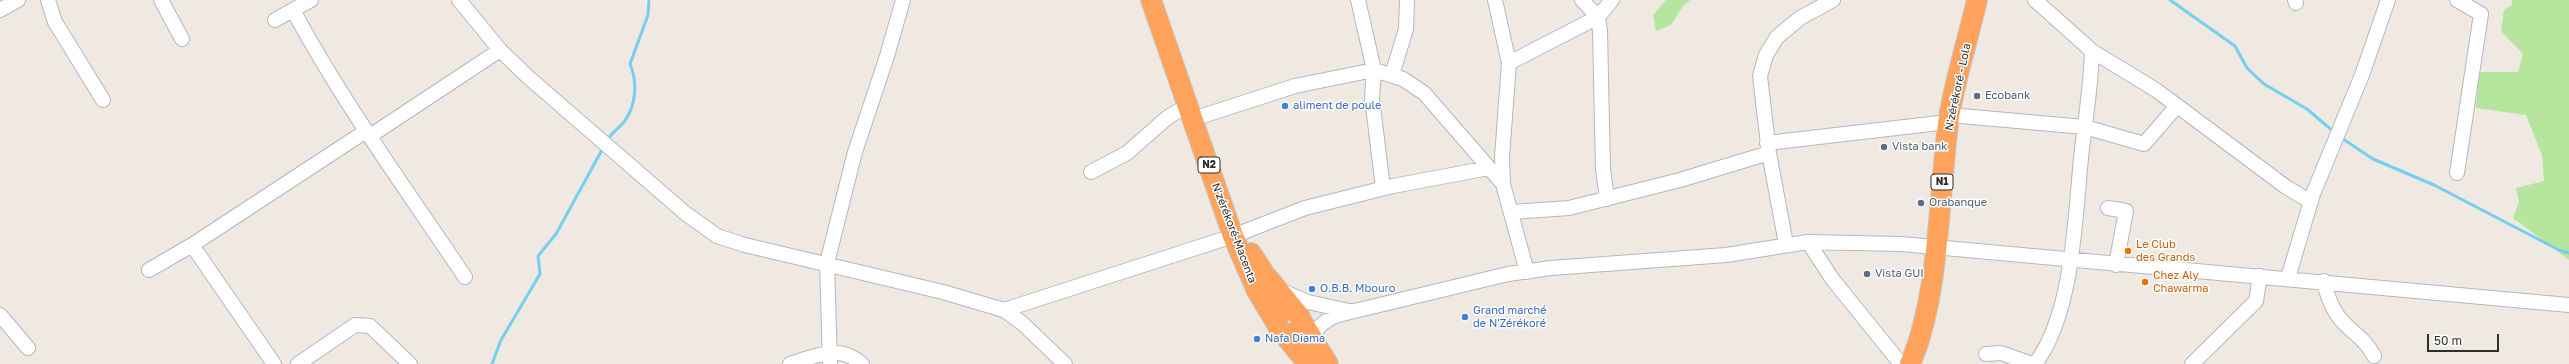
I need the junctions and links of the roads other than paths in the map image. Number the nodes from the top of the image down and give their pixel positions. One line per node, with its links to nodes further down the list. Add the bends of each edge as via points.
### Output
1 (18, 0): 19 (street)
2 (48, 0): 29 (street, via 55,22)
3 (161, 0): 23 (street)
4 (311, 0): 20 (street)
5 (459, 0): 24 (street)
6 (903, 0): 51 (street, via 855,152)
7 (1151, 0): 31 (highway, N2)
8 (1162, 0): 31 (highway, N2)
9 (1358, 0): 27 (street)
10 (1407, 0): 28 (street, via 1406,29)
11 (1495, 0): 26 (street)
12 (1582, 0): 21 (street)
13 (1612, 0): 21 (street)
14 (1833, 0): 35 (street, via 1800,18 1778,37 1766,55 1760,76)
15 (1978, 0): 32 (highway, N'zérékoré - Lola / N1)
16 (2035, 0): 25 (street)
17 (2388, 0): 42 (street)
18 (2457, 0): 38 (street, via 2481,14)
19 (0, 10)
20 (293, 10): 22 (street); 34 (street, via 316,53)
21 (1598, 16): 26 (street); 41 (street, via 1603,169)
22 (275, 20)
23 (182, 39)
24 (500, 50): 34 (street); 51 (street, via 685,213 717,236 745,245)
25 (2092, 51): 30 (street, via 2132,74); 33 (street)
26 (1509, 63): 39 (street, via 1502,157)
27 (1374, 70): 28 (street); 31 (street, via 1295,86); 40 (street, via 1372,98)
28 (1392, 76): 36 (street, via 1403,79 1424,93)
29 (103, 100)
30 (2177, 106): 33 (street, via 2144,144); 42 (street)
31 (1195, 113): 37 (street, via 1168,117 1127,153); 45 (highway, N2)
32 (1949, 119): 33 (street); 35 (street); 49 (highway, N'zérékoré - Lola / N1)
33 (2085, 127): 50 (street)
34 (368, 133): 48 (street); 56 (street)
35 (1768, 148): 41 (street, via 1680,180); 47 (street)
36 (1489, 168): 39 (street); 40 (street)
37 (1091, 172)
38 (2457, 173)
39 (1503, 184): 44 (street)
40 (1383, 188): 45 (street, via 1305,208)
41 (1607, 199): 44 (street, via 1569,208)
42 (2311, 202): 57 (street)
43 (2108, 208): 52 (street, via 2126,211)
44 (1512, 212): 54 (street)
45 (1238, 234): 59 (highway, N2); 61 (street); 65 (highway, N'zérékoré-Macenta / N2, via 1257,291)
46 (1808, 242): 47 (street); 49 (street, via 1901,244); 77 (street, via 1833,280)
47 (1786, 244): 54 (street, via 1726,255)
48 (192, 245): 53 (street); 71 (street)
49 (1935, 248): 50 (street); 78 (highway, N'zérékoré - Lola / N1, via 1922,330)
50 (2070, 260): 52 (street); 80 (street, via 2058,318)
51 (827, 263): 61 (street); 69 (street)
52 (2116, 265): 55 (street)
53 (148, 270)
54 (1527, 272): 62 (street)
55 (2260, 276): 57 (street); 81 (street, via 2256,301)
56 (465, 277)
57 (2288, 278): 58 (street)
58 (2324, 281): 60 (street); 68 (street, via 2334,310 2343,322 2368,343)
59 (1275, 287): 62 (street, via 1308,302); 64 (highway, N2)
60 (2569, 305)
61 (1004, 310): 76 (street, via 1022,323)
62 (1352, 311): 70 (street, via 1322,323 1315,337)
63 (0, 315): 66 (street)
64 (1299, 316): 65 (highway, via 1290,310 1282,312 1278,319); 70 (highway, N2)
65 (1280, 328): 70 (highway, N2)
66 (28, 348)
67 (1986, 354): 79 (street, via 2001,353)
68 (2374, 356)
69 (830, 358): 74 (street); 75 (street, via 847,353)
70 (1318, 359)
71 (274, 364)
72 (298, 364): 73 (street, via 355,325 370,326)
73 (410, 364)
74 (790, 364)
75 (862, 364)
76 (1066, 364)
77 (1901, 364)
78 (1910, 364)
79 (2032, 364)
80 (2035, 364)
81 (2192, 364)

